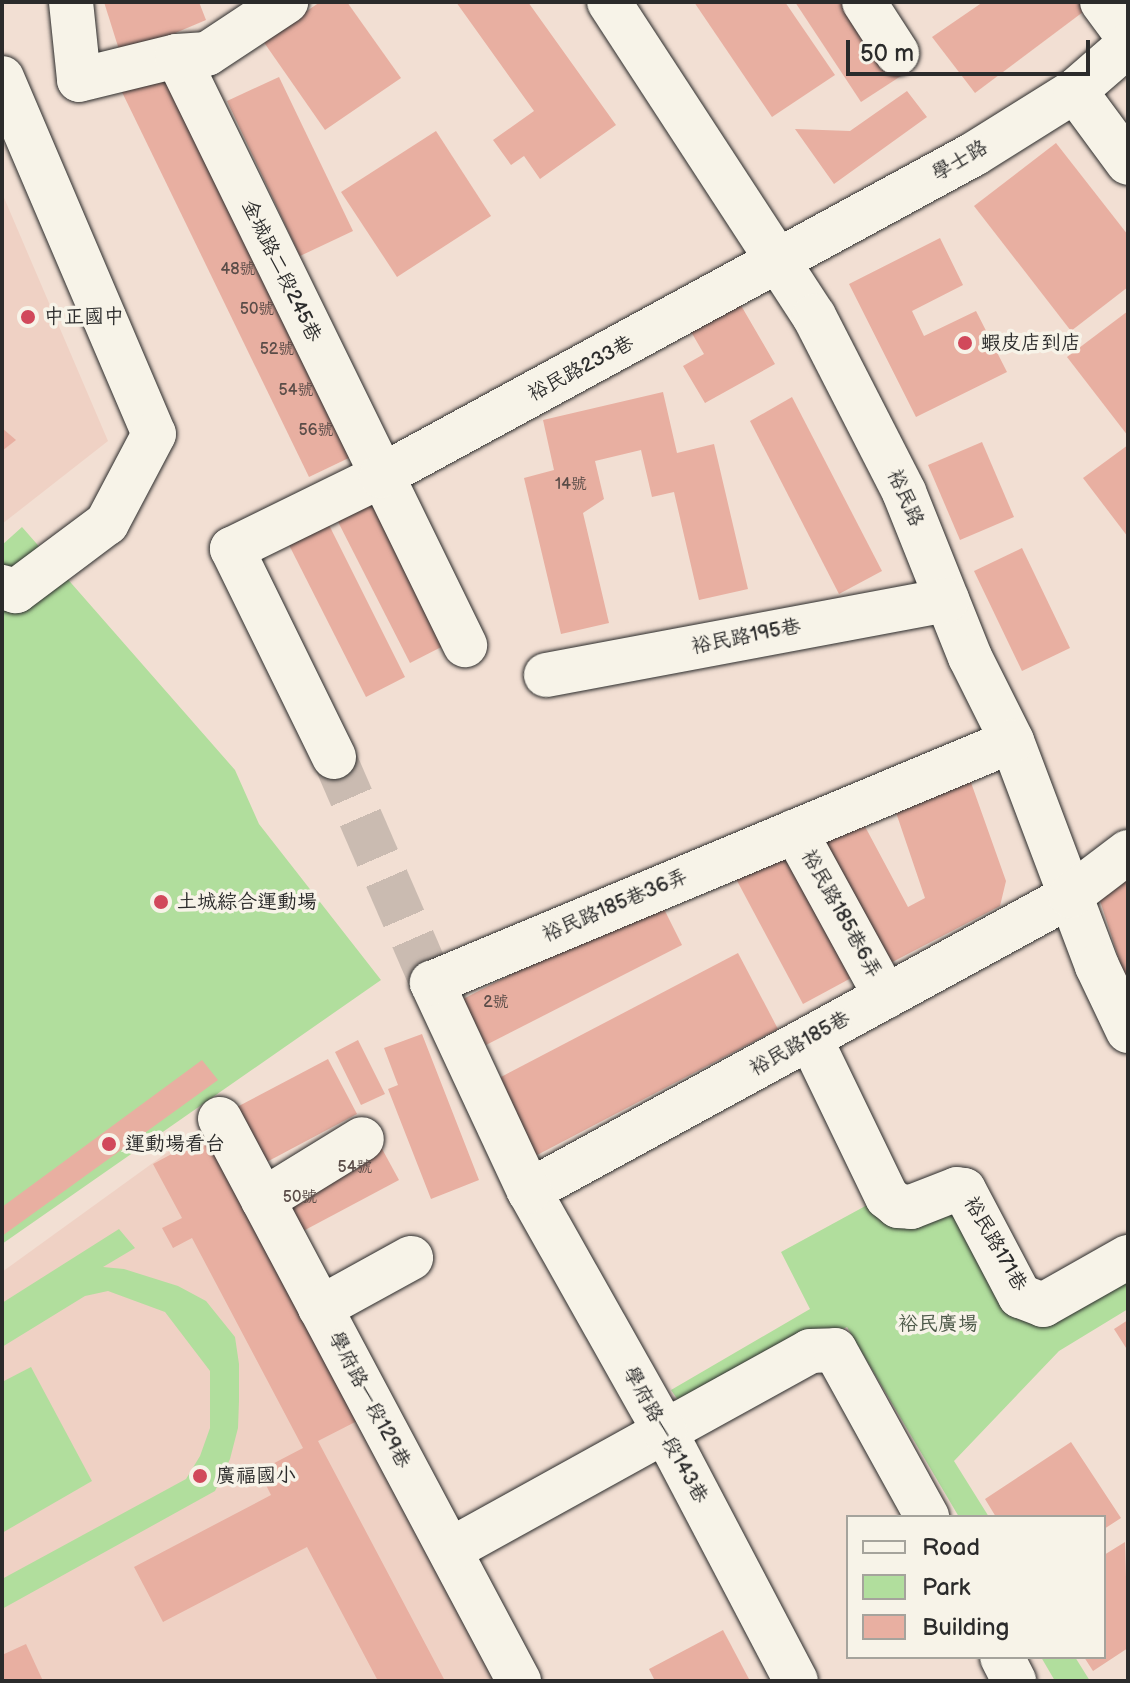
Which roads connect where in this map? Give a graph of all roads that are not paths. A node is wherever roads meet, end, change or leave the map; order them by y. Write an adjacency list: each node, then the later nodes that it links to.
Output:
1 (71, 2): 9 (street)
2 (286, 2): 9 (street)
3 (611, 2): 13 (street, 裕民路)
4 (864, 2): 8 (street)
5 (1102, 2): 6 (street)
6 (1128, 37)
7 (1128, 45): 11 (street, 學士路)
8 (897, 53)
9 (177, 56): 14 (street, 金城路二段245巷)
10 (2, 78): 15 (street)
11 (1075, 91): 12 (street); 13 (street, 學士路)
12 (1128, 163)
13 (782, 262): 14 (street, 裕民路233巷); 16 (street, 裕民路)
14 (381, 476): 17 (street, 金城路二段245巷); 20 (street, 裕民路233巷)
15 (2, 587)
16 (947, 600): 18 (street, 裕民路195巷); 19 (street, 裕民路)
17 (465, 645)
18 (546, 675)
19 (1012, 741): 21 (street, 裕民路185巷36弄); 23 (street, 裕民路)
20 (334, 757)
21 (795, 831): 24 (street, 裕民路185巷6弄); 29 (street, 裕民路185巷36弄)
22 (1128, 852): 23 (street, 裕民路185巷)
23 (1070, 896): 24 (street, 裕民路185巷); 25 (street, 裕民路)
24 (886, 997): 26 (street, 裕民路185巷)
25 (1128, 1031)
26 (810, 1038): 29 (street, 裕民路185巷); 31 (street, 裕民路171巷)
27 (220, 1119): 30 (street, 學府路一段129巷)
28 (362, 1139): 30 (street)
29 (529, 1191): 34 (street, 學府路一段143巷)
30 (263, 1200): 33 (street, 學府路一段129巷)
31 (1128, 1257)
32 (411, 1258): 33 (street)
33 (320, 1308): 36 (street, 學府路一段129巷)
34 (665, 1432): 35 (street); 36 (street); 39 (street, 學府路一段143巷)
35 (926, 1515)
36 (450, 1550): 38 (street, 學府路一段129巷)
37 (1003, 1659): 40 (street)
38 (519, 1681)
39 (796, 1681)
40 (1014, 1681)

